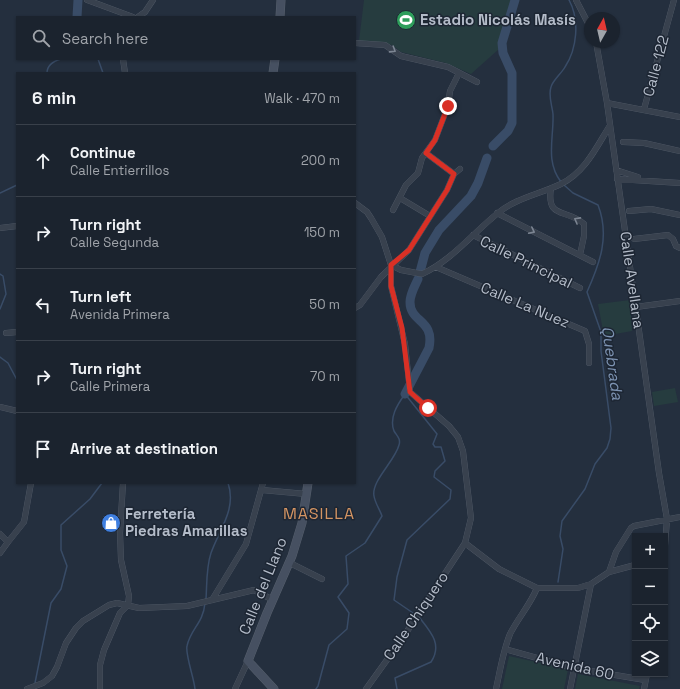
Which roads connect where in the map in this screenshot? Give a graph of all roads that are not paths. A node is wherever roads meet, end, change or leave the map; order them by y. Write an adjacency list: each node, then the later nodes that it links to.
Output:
1 (87, 0): 7 (street)
2 (153, 0): 8 (street)
3 (281, 0): 9 (main road)
4 (576, 0): 6 (street)
5 (674, 0): 19 (street, Calle 122)
6 (584, 15)
7 (131, 16)
8 (139, 16)
9 (280, 16)
10 (356, 43): 16 (street, one-way to 16)
11 (597, 48): 18 (street, Calle Avellana)
12 (123, 60): 14 (street)
13 (275, 60): 15 (main road)
14 (125, 72)
15 (273, 72)
16 (459, 72): 17 (street); 24 (street)
17 (477, 82)
18 (606, 103): 19 (street); 21 (street, Calle Avellana)
19 (644, 109): 20 (street)
20 (680, 117)
21 (609, 126): 26 (street, Calle Avellana); 31 (street)
22 (623, 142): 23 (street)
23 (680, 151)
24 (426, 153): 27 (street); 32 (street)
25 (460, 169): 27 (street)
26 (616, 170): 28 (street, Calle Avellana); 29 (street)
27 (454, 174): 38 (street)
28 (617, 179): 29 (street); 51 (street, Calle Avellana)
29 (648, 180): 30 (street)
30 (680, 183)
31 (551, 188): 36 (street); 44 (street, one-way to 31)
32 (400, 198): 34 (street); 38 (street)
33 (356, 204): 46 (street)
34 (393, 210)
35 (629, 211): 37 (street)
36 (497, 213): 41 (street); 44 (street, one-way to 44)
37 (680, 215)
38 (430, 216): 46 (street)
39 (16, 226): 40 (street)
40 (0, 228)
41 (473, 235): 47 (street); 48 (street, Calle Principal)
42 (634, 239): 43 (street)
43 (680, 248)
44 (580, 255): 45 (street)
45 (593, 262)
46 (391, 265): 47 (street); 50 (street); 68 (street, Calle Chiquero)
47 (436, 267): 54 (street, Calle La Nuez)
48 (580, 288)
49 (680, 301): 51 (street)
50 (356, 307)
51 (636, 307): 64 (street, Calle Avellana)
52 (16, 332): 53 (street)
53 (6, 333)
54 (589, 363)
55 (0, 407): 56 (street)
56 (16, 411)
57 (31, 484): 67 (street)
58 (123, 484): 78 (street)
59 (263, 484): 61 (street)
60 (308, 484): 62 (main road, Calle del Llano)
61 (262, 490): 62 (street); 76 (street)
62 (306, 494): 70 (main road, Calle del Llano)
63 (680, 517): 64 (street)
64 (667, 519): 65 (street, Calle Avellana); 72 (street)
65 (666, 533)
66 (0, 534): 67 (street)
67 (8, 542): 69 (street)
68 (465, 543): 75 (street); 88 (street, Calle Chiquero)
69 (0, 553)
70 (290, 563): 73 (street); 77 (main road, Calle del Llano)
71 (632, 566): 72 (street)
72 (609, 572): 74 (street)
73 (322, 579)
74 (591, 584): 75 (street); 81 (street)
75 (537, 588): 79 (street)
76 (212, 600): 77 (street); 78 (street)
77 (273, 600): 80 (main road, Calle del Llano)
78 (128, 605): 84 (street); 85 (street)
79 (505, 649): 81 (street, Avenida 60); 89 (street)
80 (248, 660): 86 (street); 87 (main road)
81 (573, 668): 83 (street, Avenida 60); 90 (street)
82 (646, 677): 83 (street)
83 (645, 680): 91 (street)
84 (27, 689)
85 (100, 689)
86 (234, 689)
87 (274, 689)
88 (366, 689)
89 (496, 689)
90 (570, 689)
91 (644, 689)

